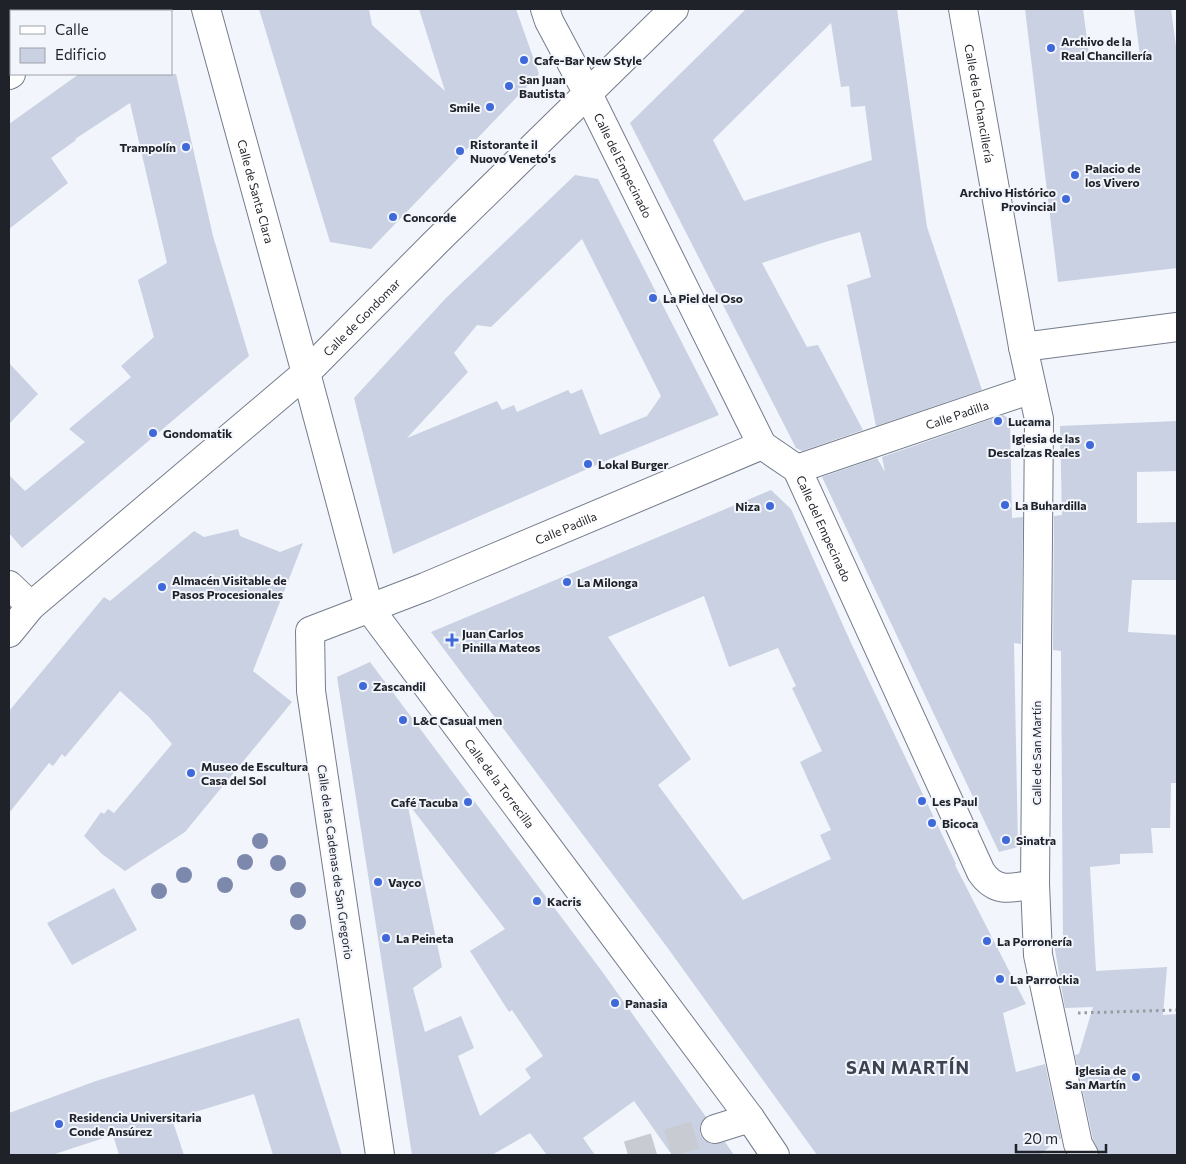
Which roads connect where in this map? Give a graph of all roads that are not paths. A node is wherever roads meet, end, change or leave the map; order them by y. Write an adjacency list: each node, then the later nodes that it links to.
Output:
1 (206, 9): 8 (street, Calle de Santa Clara)
2 (545, 9): 5 (street, Calle del Empecinado)
3 (674, 9): 5 (street, Calle de Gondomar)
4 (963, 9): 7 (street, Calle de la Chancillería)
5 (588, 94): 8 (street, Calle de Gondomar); 10 (street, Calle del Empecinado)
6 (1177, 327): 7 (street)
7 (1023, 347): 9 (street, Calle de San Martín)
8 (306, 373): 13 (street, Calle de Gondomar); 14 (street, Calle de la Torrecilla)
9 (1032, 389): 11 (street, Calle Padilla); 16 (street, Calle de San Martín)
10 (762, 445): 11 (street, Calle del Empecinado); 14 (street, Calle Padilla)
11 (797, 469): 16 (street, Calle del Empecinado)
12 (9, 585): 13 (street)
13 (31, 606): 15 (street, Calle de Gondomar)
14 (369, 608): 17 (street, Calle de la Torrecilla); 20 (street, Calle de las Cadenas de San Gregorio)
15 (9, 633)
16 (1035, 884): 19 (street, Calle de San Martín)
17 (750, 1118): 18 (street); 21 (street, Calle de la Torrecilla)
18 (715, 1129)
19 (1075, 1152)
20 (380, 1155)
21 (775, 1155)

